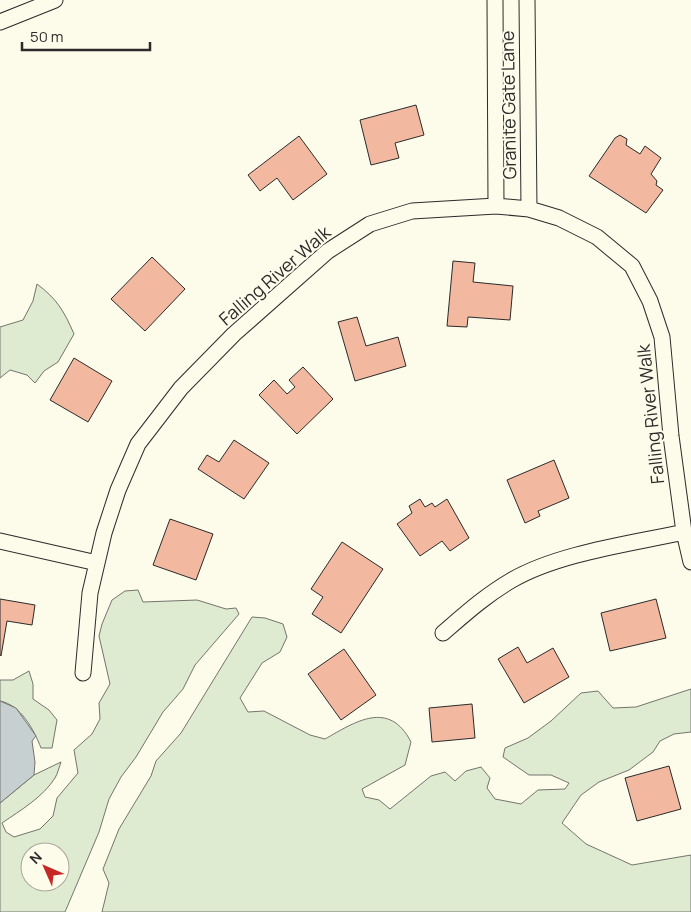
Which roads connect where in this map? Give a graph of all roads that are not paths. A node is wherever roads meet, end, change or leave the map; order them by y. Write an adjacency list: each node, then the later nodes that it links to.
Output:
1 (54, 0): 4 (street)
2 (496, 0): 5 (street, Granite Gate Lane)
3 (527, 0): 6 (street, Granite Gate Lane)
4 (0, 22)
5 (496, 206): 6 (street, Falling River Walk); 10 (street, Falling River Walk)
6 (529, 209): 7 (street, Falling River Walk)
7 (684, 532): 9 (street, Falling River Walk); 11 (street)
8 (0, 541): 10 (street)
9 (691, 562)
10 (97, 563): 12 (street, Falling River Walk)
11 (443, 633)
12 (83, 673)

